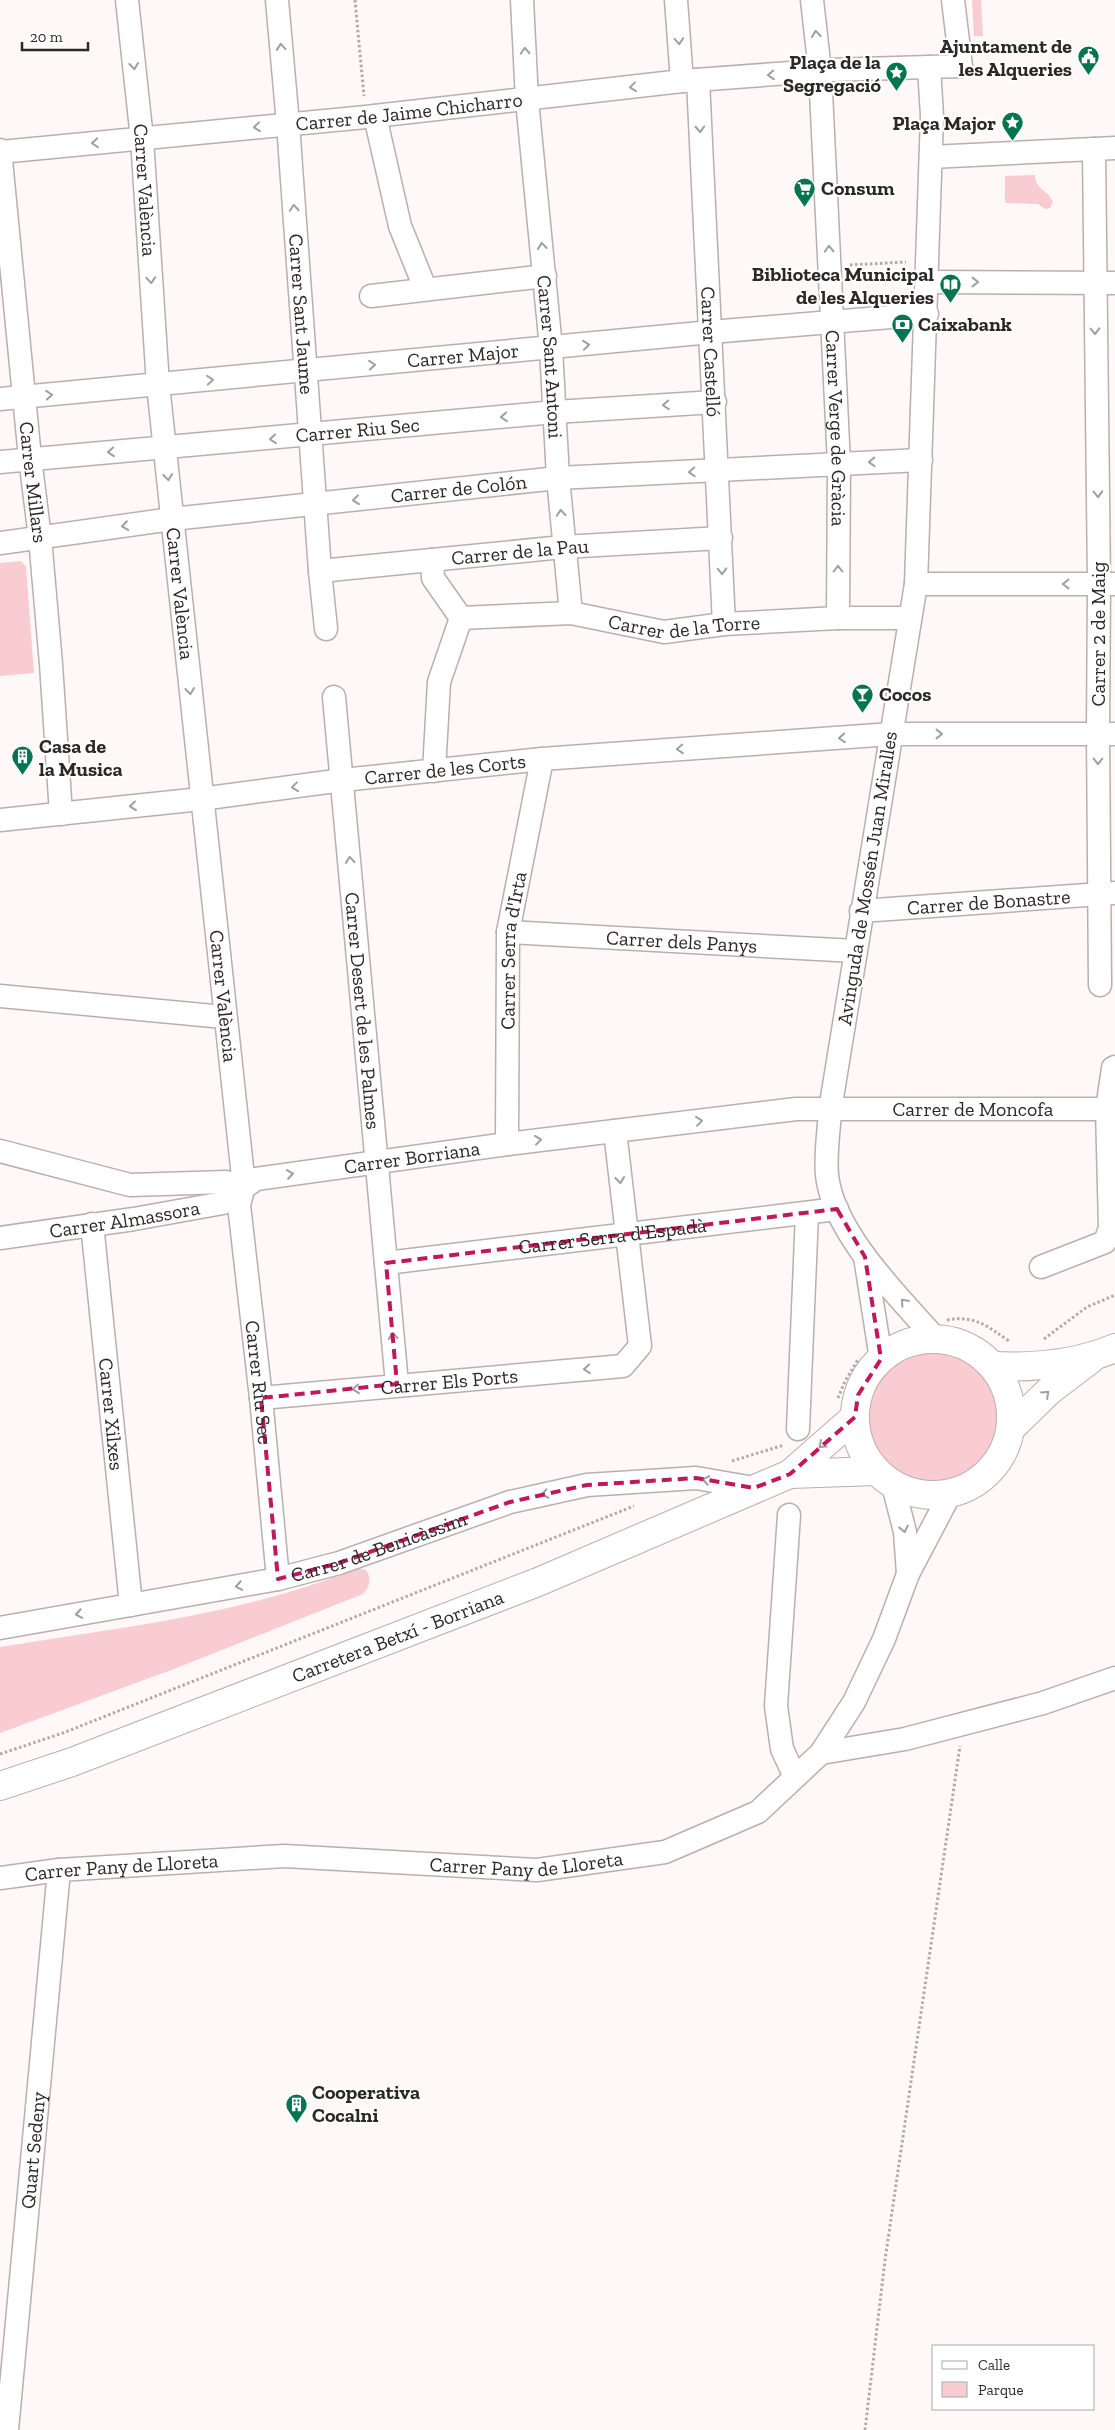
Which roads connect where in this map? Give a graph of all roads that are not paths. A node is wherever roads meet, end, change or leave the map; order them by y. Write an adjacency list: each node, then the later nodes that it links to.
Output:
1 (128, 0): 13 (street, Carrer València, one-way to 13)
2 (276, 0): 12 (street, Carrer Sant Jaume, one-way to 2)
3 (522, 0): 10 (street, Carrer Sant Antoni, one-way to 3)
4 (676, 0): 9 (street, Carrer Castelló, one-way to 9)
5 (812, 0): 8 (street, Carrer Verge de Gràcia, one-way to 5)
6 (953, 0): 7 (street)
7 (929, 67): 8 (street); 16 (street)
8 (820, 71): 9 (street, Carrer de Jaime Chicharro, one-way to 9); 23 (street, Carrer Verge de Gràcia, one-way to 8)
9 (690, 81): 10 (street, Carrer de Jaime Chicharro, one-way to 10); 24 (street, Carrer Castelló, one-way to 24)
10 (527, 100): 11 (street, Carrer de Jaime Chicharro); 17 (street, Carrer Sant Antoni, one-way to 10)
11 (371, 116): 12 (street, Carrer de Jaime Chicharro); 20 (street)
12 (288, 124): 13 (street, Carrer de Jaime Chicharro, one-way to 13); 26 (street, Carrer Sant Jaume, one-way to 12)
13 (142, 139): 15 (street, Carrer de Jaime Chicharro, one-way to 15); 27 (street, Carrer València, one-way to 27)
14 (1106, 149): 16 (street); 19 (street)
15 (0, 151): 28 (street, Carrer Millars)
16 (931, 157): 18 (street)
17 (545, 276): 20 (street); 25 (street, Carrer Sant Antoni)
18 (927, 282): 19 (street, one-way to 19); 22 (street, Avinguda de Mossén Juan Miralles)
19 (1105, 283): 49 (street, Carrer 2 de Maig, one-way to 49)
20 (424, 288): 21 (street)
21 (372, 296)
22 (927, 314): 23 (street, Carrer Major); 35 (street, Avinguda de Mossén Juan Miralles)
23 (832, 322): 24 (street, Carrer Major); 37 (street, Carrer Verge de Gràcia)
24 (711, 332): 25 (street, Carrer Major, one-way to 24); 30 (street, Carrer Castelló)
25 (551, 348): 26 (street, Carrer Major, one-way to 25); 31 (street, Carrer Sant Antoni)
26 (305, 371): 27 (street, Carrer Major, one-way to 26); 32 (street, Carrer Sant Jaume)
27 (158, 385): 28 (street, Carrer Major, one-way to 27); 33 (street, Carrer València)
28 (24, 398): 29 (street, Carrer Major); 34 (street, Carrer Millars)
29 (0, 400)
30 (715, 402): 31 (street, Carrer Riu Sec, one-way to 31); 38 (street, Carrer Castelló)
31 (555, 412): 32 (street, Carrer Riu Sec, one-way to 32); 39 (street, Carrer Sant Antoni)
32 (310, 436): 33 (street, Carrer Riu Sec, one-way to 33); 40 (street, Carrer Sant Jaume)
33 (165, 447): 34 (street, Carrer Riu Sec, one-way to 34); 41 (street, Carrer València, one-way to 41)
34 (30, 458): 36 (street, Carrer Riu Sec); 42 (street, Carrer Millars)
35 (921, 460): 37 (street, Carrer de Colón, one-way to 37); 48 (street, Avinguda de Mossén Juan Miralles)
36 (0, 462)
37 (839, 464): 38 (street, Carrer de Colón); 52 (street, Carrer Verge de Gràcia, one-way to 37)
38 (716, 471): 39 (street, Carrer de Colón, one-way to 39); 43 (street, Carrer Castelló)
39 (558, 478): 40 (street, Carrer de Colón, one-way to 40); 45 (street, Carrer Sant Antoni, one-way to 39)
40 (315, 505): 41 (street, Carrer de Colón); 47 (street, Carrer Sant Jaume)
41 (172, 519): 42 (street, Carrer de Colón, one-way to 42); 62 (street, Carrer València, one-way to 62)
42 (40, 538): 44 (street, Carrer de Colón); 63 (street, Carrer Millars)
43 (721, 538): 45 (street, Carrer de la Pau); 54 (street, Carrer Castelló, one-way to 54)
44 (0, 543)
45 (563, 547): 46 (street, Carrer de la Pau); 50 (street, Carrer Sant Antoni)
46 (432, 560): 47 (street, Carrer de la Pau); 51 (street)
47 (320, 571): 55 (street, Carrer Sant Jaume)
48 (916, 584): 49 (street, one-way to 48); 53 (street, Avinguda de Mossén Juan Miralles)
49 (1107, 584): 58 (street, Carrer 2 de Maig)
50 (571, 614): 51 (street, Carrer de la Torre); 54 (street, Carrer de la Torre)
51 (460, 618): 60 (street)
52 (838, 618): 53 (street, Carrer de la Torre); 54 (street, Carrer de la Torre)
53 (910, 618): 57 (street, Avinguda de Mossén Juan Miralles)
54 (724, 624)
55 (326, 629)
56 (334, 697): 61 (street, Carrer Desert de les Palmes)
57 (891, 734): 58 (street, Carrer de les Corts, one-way to 58); 59 (street, Carrer de les Corts, one-way to 59); 66 (street, Avinguda de Mossén Juan Miralles)
58 (1106, 734): 65 (street, Carrer 2 de Maig, one-way to 65)
59 (542, 759): 60 (street, Carrer de les Corts); 67 (street, Carrer Serra d'Irta)
60 (434, 771): 61 (street, Carrer de les Corts)
61 (343, 780): 62 (street, Carrer de les Corts, one-way to 62); 78 (street, Carrer Desert de les Palmes, one-way to 61)
62 (201, 799): 63 (street, Carrer de les Corts, one-way to 63); 71 (street, Carrer València)
63 (61, 814): 64 (street, Carrer de les Corts)
64 (0, 820)
65 (1107, 894): 66 (street, Carrer de Bonastre); 69 (street, Carrer 2 de Maig)
66 (861, 911): 68 (street, Avinguda de Mossén Juan Miralles)
67 (508, 932): 68 (street, Carrer dels Panys); 76 (street, Carrer Serra d'Irta)
68 (855, 951): 74 (street, Avinguda de Mossén Juan Miralles)
69 (1100, 985)
70 (0, 996): 71 (street)
71 (224, 1016): 80 (street, Carrer València)
72 (1115, 1068): 73 (street)
73 (1111, 1109): 74 (street, Carrer de Moncofa); 89 (street)
74 (830, 1110): 75 (street, Carrer Borriana, one-way to 74); 81 (street, Avinguda de Mossén Juan Miralles)
75 (614, 1131): 76 (street, Carrer Borriana, one-way to 75); 85 (street, one-way to 85)
76 (507, 1144): 78 (street, Carrer Borriana)
77 (0, 1151): 79 (street, Carrer Borriana)
78 (376, 1162): 80 (street, Carrer Borriana, one-way to 78); 88 (street, Carrer Desert de les Palmes)
79 (130, 1185): 80 (street, Carrer Borriana); 83 (street)
80 (244, 1186): 83 (street, Carrer Almassora); 95 (street, Carrer Riu Sec)
81 (837, 1209): 82 (street, Carrer Serra d'Espadà); 87 (street, Avinguda de Mossén Juan Miralles)
82 (808, 1213): 85 (street, Carrer Serra d'Espadà); 97 (street)
83 (134, 1219): 84 (street, Carrer Almassora)
84 (92, 1224): 86 (street, Carrer Almassora); 106 (street, Carrer Xilxes)
85 (625, 1236): 88 (street, Carrer Serra d'Espadà); 94 (street, Carrer Els Ports, one-way to 94)
86 (0, 1238)
87 (865, 1258): 90 (street, Avinguda de Mossén Juan Miralles, one-way to 87); 92 (street, Avinguda de Mossén Juan Miralles)
88 (386, 1263): 94 (street, Carrer Desert de les Palmes, one-way to 88)
89 (1041, 1267)
90 (936, 1338): 92 (main road); 93 (main road)
91 (1104, 1353): 93 (main road); 98 (main road, one-way to 91)
92 (881, 1359): 96 (main road)
93 (993, 1366): 98 (main road)
94 (397, 1384): 95 (street, Carrer Els Ports, one-way to 95)
95 (261, 1398): 105 (street, Carrer Riu Sec)
96 (854, 1416): 99 (main road, Carretera Betxí - Borriana, one-way to 99); 100 (main road)
97 (798, 1428)
98 (1011, 1428): 102 (main road)
99 (790, 1474): 100 (main road, Carretera Betxí - Borriana); 101 (main road, Carretera Betxí - Borriana)
100 (884, 1478): 102 (main road); 104 (street, Carrer Pany de Lloreta, one-way to 104)
101 (754, 1488): 105 (street, Carrer de Benicàssim, one-way to 105); 111 (main road, Carretera Betxí - Borriana)
102 (950, 1494): 104 (street, Carrer Pany de Lloreta)
103 (789, 1515): 110 (street)
104 (908, 1574): 109 (street, Carrer Pany de Lloreta)
105 (278, 1579): 106 (street, Carrer de Benicàssim, one-way to 106)
106 (131, 1605): 107 (street, Carrer de Benicàssim, one-way to 107)
107 (0, 1628)
108 (1115, 1678): 109 (street)
109 (821, 1753): 110 (street, Carrer Pany de Lloreta)
110 (795, 1777): 112 (street, Carrer Pany de Lloreta)
111 (0, 1786)
112 (59, 1870): 113 (street, Carrer Pany de Lloreta); 114 (street, Quart Sedeny)
113 (0, 1878)
114 (7, 2430)

